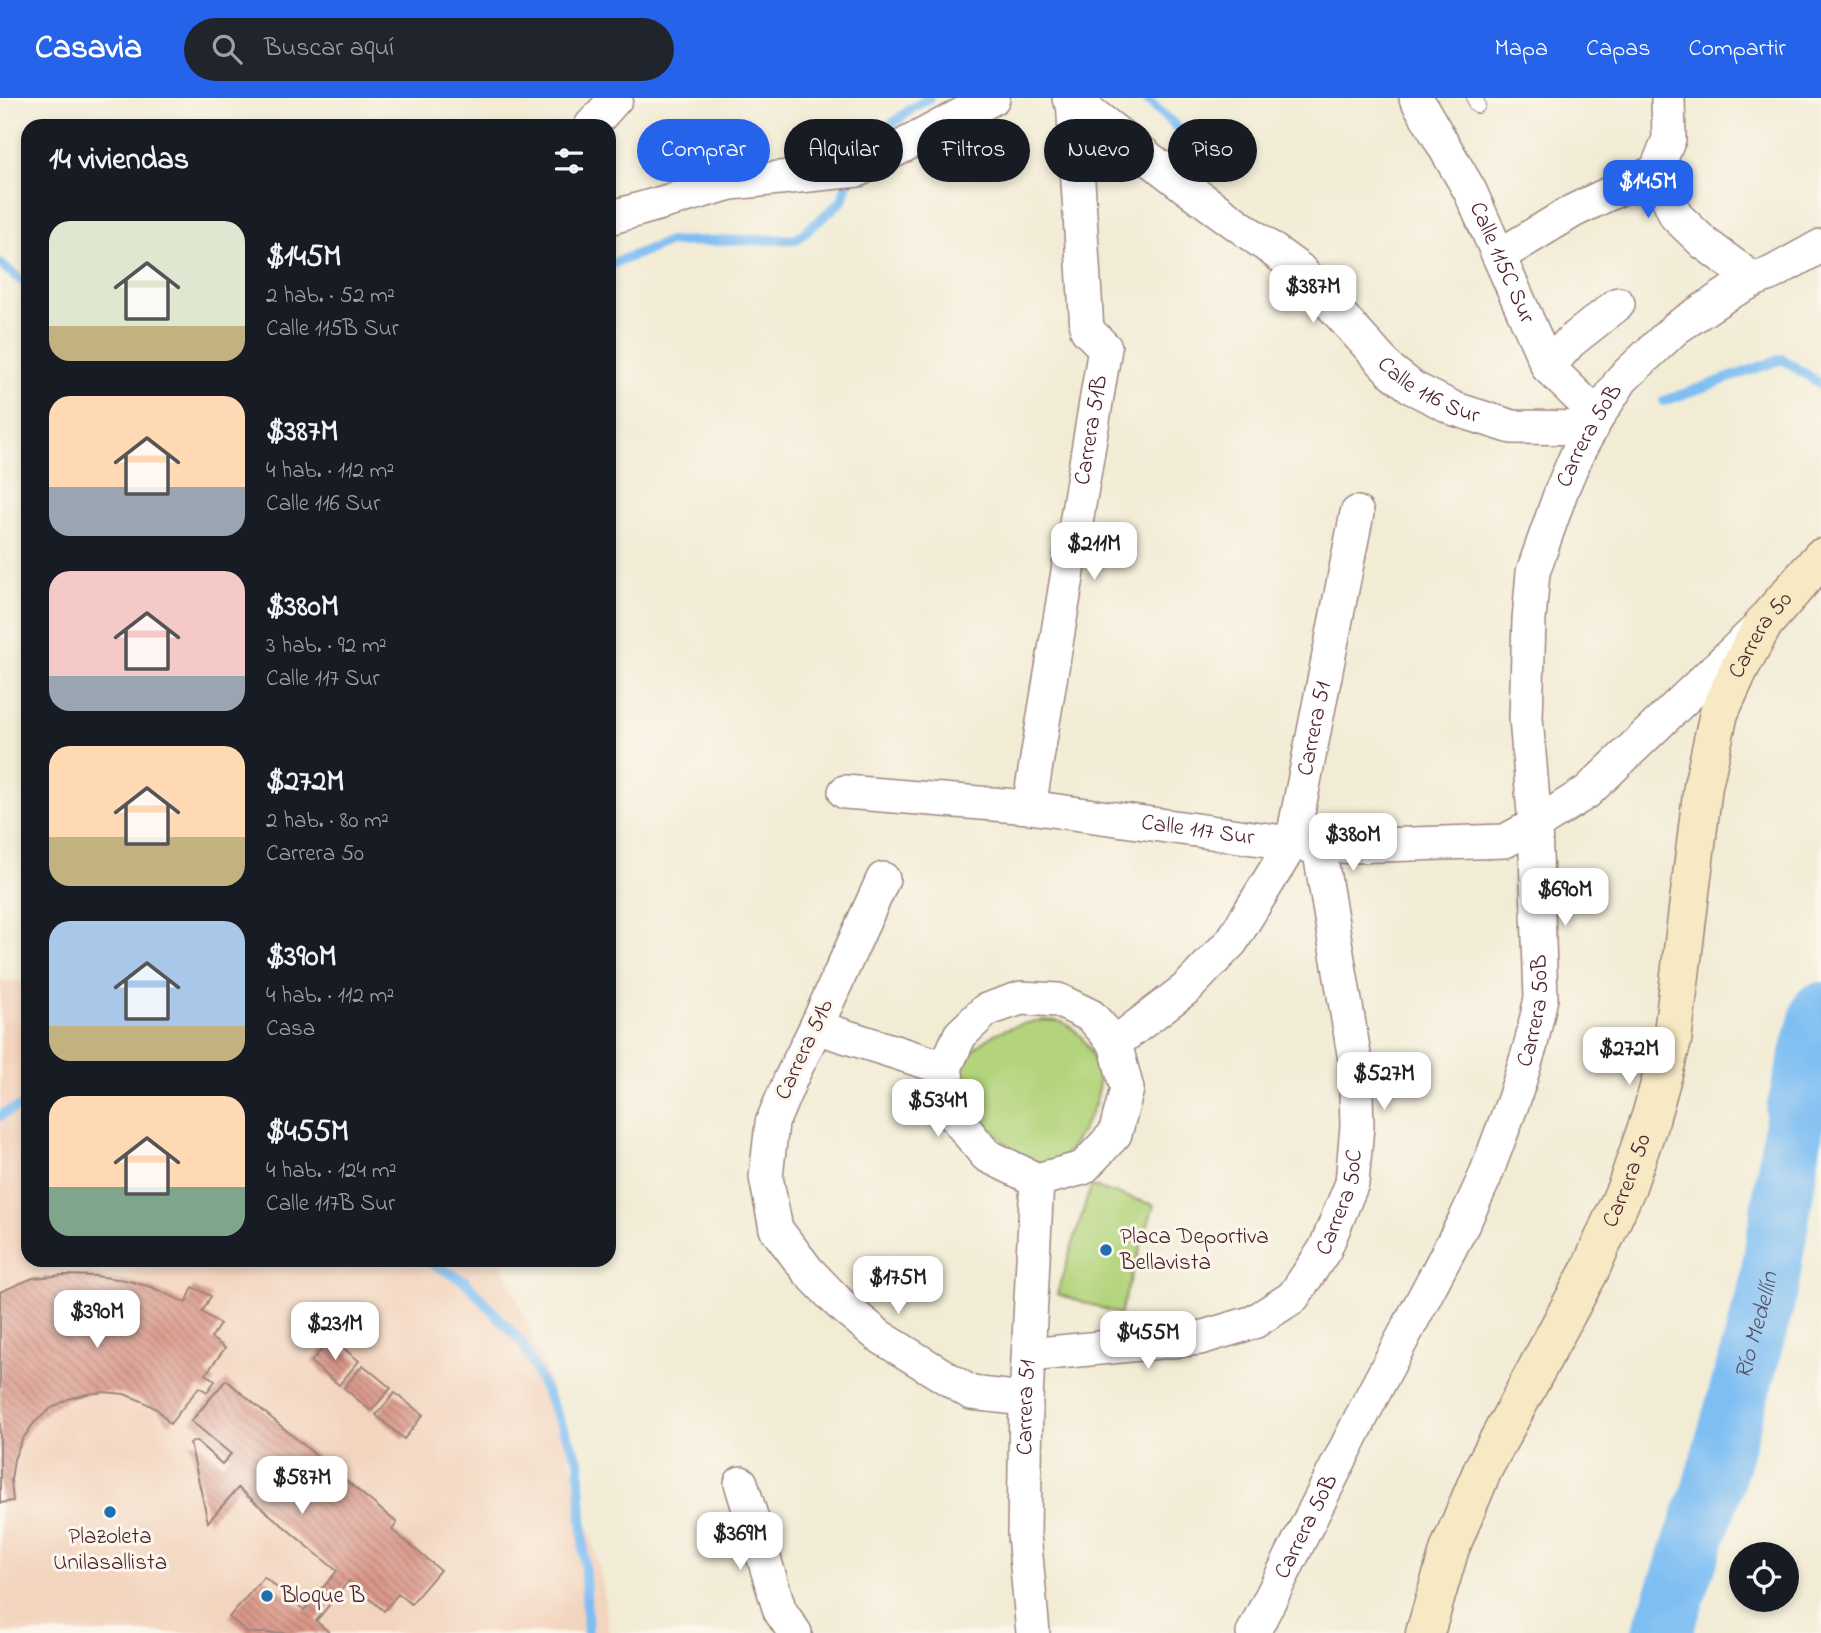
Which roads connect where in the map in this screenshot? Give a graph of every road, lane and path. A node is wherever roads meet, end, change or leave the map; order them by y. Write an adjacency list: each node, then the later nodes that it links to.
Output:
1 (616, 98): 6 (street)
2 (993, 98): 8 (street)
3 (1071, 98): 14 (street, Calle 116 Sur); 19 (street, Carrera 51B)
4 (1416, 98): 10 (street, Calle 115C Sur)
5 (1668, 98): 7 (street)
6 (598, 119)
7 (1656, 171): 10 (street); 11 (street)
8 (616, 216)
9 (1821, 246): 11 (street, Carrera 50B)
10 (1499, 256): 13 (street, Calle 115C Sur)
11 (1754, 280): 14 (street, Carrera 50B)
12 (1618, 304): 13 (street)
13 (1548, 367): 14 (street, Calle 115C Sur)
14 (1595, 422): 20 (street, Carrera 50B)
15 (1357, 513): 21 (street, Carrera 51)
16 (1821, 558): 17 (main road, Carrera 50)
17 (1764, 623): 20 (street, Calle 117 Sur); 33 (main road, Carrera 50)
18 (845, 793): 19 (street, Calle 117 Sur)
19 (1029, 807): 21 (street, Calle 117 Sur)
20 (1535, 825): 21 (street, Calle 117 Sur); 32 (street, Carrera 50B)
21 (1305, 845): 24 (street, Carrera 51); 27 (street, Carrera 50C)
22 (883, 880): 23 (street, Carrera 51b)
23 (816, 1027): 25 (street); 28 (street, Carrera 51b)
24 (1115, 1043): 25 (street); 26 (street)
25 (945, 1068): 26 (street)
26 (1037, 1181): 27 (street, Carrera 51)
27 (1029, 1356): 28 (street, Carrera 51)
28 (1026, 1399): 31 (street, Carrera 51)
29 (741, 1483): 30 (street)
30 (795, 1633)
31 (1033, 1633)
32 (1253, 1633)
33 (1425, 1633)

